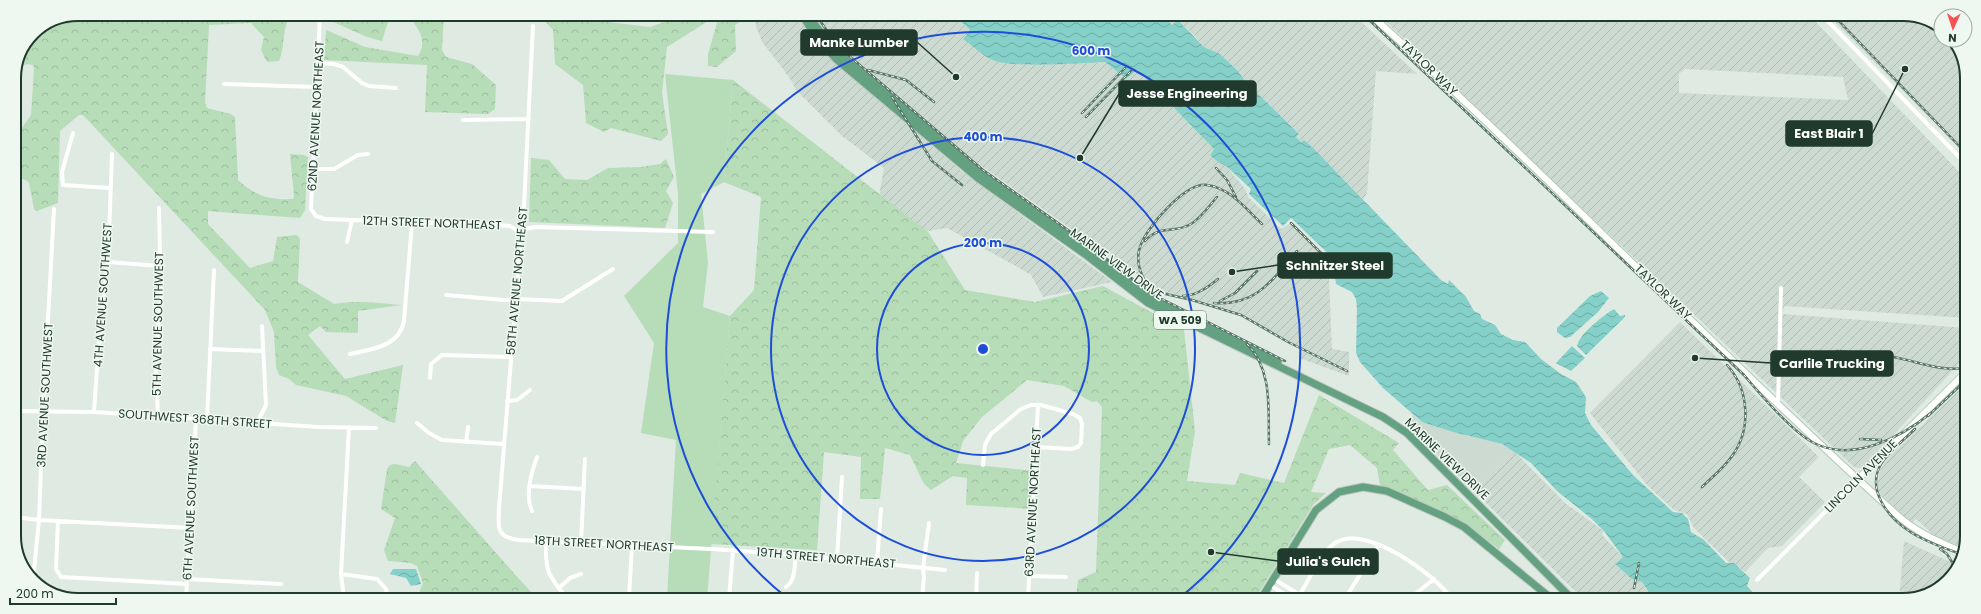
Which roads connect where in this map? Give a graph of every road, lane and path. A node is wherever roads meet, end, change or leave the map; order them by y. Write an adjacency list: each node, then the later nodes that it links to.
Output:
1 (320, 21): 7 (street, 62ND AVENUE NORTHEAST)
2 (806, 21): 116 (main road, MARINE VIEW DRIVE / WA 509)
3 (812, 21): 117 (main road, MARINE VIEW DRIVE / WA 509)
4 (1377, 21): 43 (street, TAYLOR WAY)
5 (1828, 21): 16 (street)
6 (534, 26): 11 (street, 58TH AVENUE NORTHEAST)
7 (318, 62): 9 (street, 62ND AVENUE NORTHEAST); 10 (street)
8 (224, 84): 9 (street)
9 (317, 87): 17 (street, 62ND AVENUE NORTHEAST)
10 (396, 88)
11 (529, 119): 12 (street); 24 (street, 58TH AVENUE NORTHEAST)
12 (463, 120)
13 (73, 133): 18 (street)
14 (112, 154): 18 (street, 4TH AVENUE SOUTHWEST)
15 (368, 154): 17 (street)
16 (1960, 158)
17 (314, 169): 21 (street, 62ND AVENUE NORTHEAST)
18 (110, 188): 27 (street, 4TH AVENUE SOUTHWEST)
19 (159, 208): 28 (street, 5TH AVENUE SOUTHWEST)
20 (54, 209): 46 (street, 3RD AVENUE SOUTHWEST)
21 (316, 216): 22 (street, 12TH STREET NORTHEAST)
22 (352, 220): 23 (street, 12TH STREET NORTHEAST); 26 (street)
23 (412, 223): 24 (street, 12TH STREET NORTHEAST); 37 (street)
24 (520, 232): 25 (street); 33 (street, 58TH AVENUE NORTHEAST)
25 (713, 232)
26 (347, 242)
27 (108, 262): 28 (street); 47 (street, 4TH AVENUE SOUTHWEST)
28 (160, 266): 48 (street, 5TH AVENUE SOUTHWEST)
29 (613, 269): 33 (street)
30 (214, 270): 35 (street, 6TH AVENUE SOUTHWEST)
31 (1781, 288): 43 (street)
32 (446, 295): 33 (street)
33 (515, 300): 38 (street, 58TH AVENUE NORTHEAST)
34 (262, 326): 36 (street)
35 (210, 349): 36 (street); 50 (street, 6TH AVENUE SOUTHWEST)
36 (263, 351): 51 (street)
37 (350, 354)
38 (511, 357): 39 (street); 42 (street, 58TH AVENUE NORTHEAST)
39 (430, 378)
40 (1960, 378): 63 (street, LINCOLN AVENUE)
41 (530, 390): 42 (street)
42 (507, 401): 57 (street, 58TH AVENUE NORTHEAST)
43 (1778, 404): 63 (street, TAYLOR WAY)
44 (1038, 405): 58 (street, 63RD AVENUE NORTHEAST); 58 (street); 61 (street)
45 (21, 411): 46 (street, SOUTHWEST 368TH STREET)
46 (43, 411): 47 (street, SOUTHWEST 368TH STREET); 69 (street, 3RD AVENUE SOUTHWEST)
47 (94, 412): 48 (street, SOUTHWEST 368TH STREET)
48 (158, 415): 49 (street, SOUTHWEST 368TH STREET)
49 (196, 419): 50 (street, SOUTHWEST 368TH STREET); 72 (street, 6TH AVENUE SOUTHWEST)
50 (207, 419): 51 (street, SOUTHWEST 368TH STREET)
51 (257, 423): 54 (street, SOUTHWEST 368TH STREET)
52 (417, 423): 56 (street)
53 (468, 427): 56 (street)
54 (349, 428): 55 (street, SOUTHWEST 368TH STREET); 88 (street)
55 (376, 428)
56 (466, 442): 57 (street)
57 (503, 444): 73 (street, 58TH AVENUE NORTHEAST)
58 (1036, 447): 90 (street, 63RD AVENUE NORTHEAST)
59 (537, 458): 64 (street)
60 (585, 459): 65 (street)
61 (983, 465)
62 (842, 477): 82 (street)
63 (1858, 480): 80 (street, TAYLOR WAY); 93 (street, LINCOLN AVENUE)
64 (530, 486): 65 (street); 67 (street)
65 (584, 489): 75 (street)
66 (881, 508): 83 (street)
67 (532, 511)
68 (21, 518): 69 (street)
69 (39, 520): 70 (street); 86 (street, 3RD AVENUE SOUTHWEST)
70 (58, 521): 72 (street); 94 (street)
71 (929, 522): 84 (street)
72 (190, 528): 94 (street, 6TH AVENUE SOUTHWEST)
73 (502, 535): 74 (street, 18TH STREET NORTHEAST)
74 (546, 541): 75 (street, 18TH STREET NORTHEAST); 98 (street)
75 (581, 542): 76 (street, 18TH STREET NORTHEAST)
76 (632, 545): 78 (street, 18TH STREET NORTHEAST); 103 (street)
77 (1378, 546): 92 (street); 111 (street); 112 (street)
78 (707, 549): 79 (street, 19TH STREET NORTHEAST)
79 (733, 550): 81 (street, 19TH STREET NORTHEAST); 104 (street)
80 (1958, 550)
81 (796, 555): 82 (street, 19TH STREET NORTHEAST); 97 (street)
82 (837, 559): 83 (street, 19TH STREET NORTHEAST)
83 (877, 562): 84 (street, 19TH STREET NORTHEAST)
84 (923, 568): 85 (street, 19TH STREET NORTHEAST); 105 (street)
85 (945, 570)
86 (34, 572)
87 (977, 573): 106 (street)
88 (341, 574): 100 (street); 101 (street)
89 (581, 574): 98 (street)
90 (1029, 576): 91 (street); 107 (street, 63RD AVENUE NORTHEAST)
91 (1066, 577)
92 (1434, 579): 113 (street); 114 (street)
93 (1757, 580)
94 (187, 581): 96 (street); 99 (street, 6TH AVENUE SOUTHWEST)
95 (1272, 582): 108 (main road); 109 (street); 110 (street); 115 (main road)
96 (281, 584)
97 (786, 587)
98 (558, 588): 102 (street)
99 (186, 593)
100 (343, 593)
101 (387, 593)
102 (562, 593)
103 (629, 593)
104 (729, 593)
105 (923, 593)
106 (976, 593)
107 (1028, 593)
108 (1265, 593)
109 (1285, 593)
110 (1291, 593)
111 (1300, 593)
112 (1349, 593)
113 (1416, 593)
114 (1447, 593)
115 (1544, 593)
116 (1566, 593)
117 (1572, 593)

